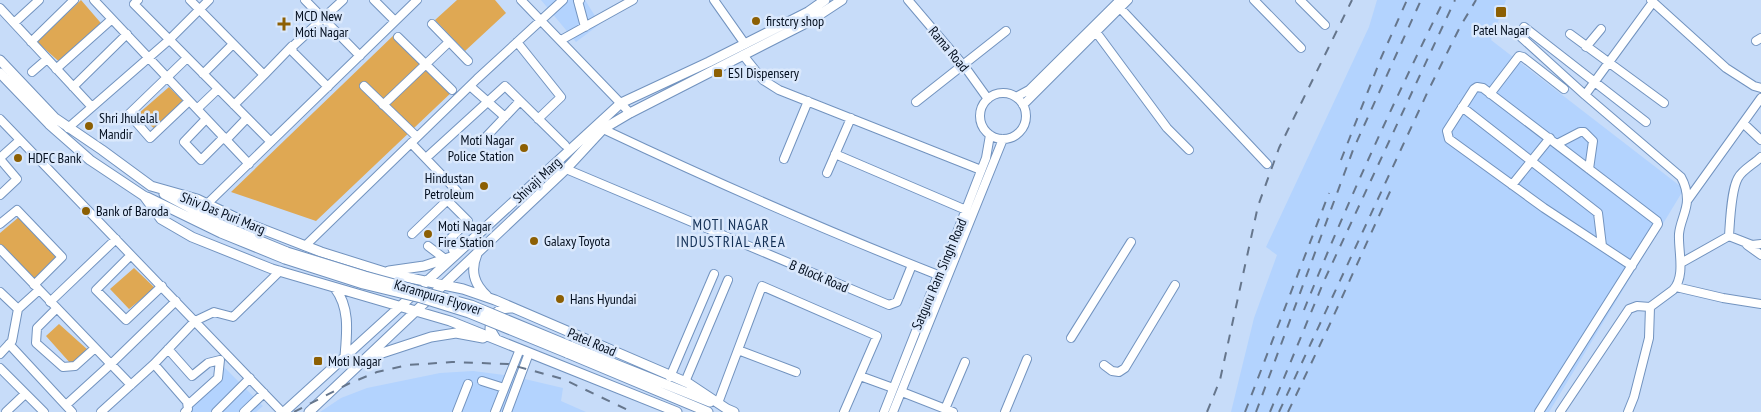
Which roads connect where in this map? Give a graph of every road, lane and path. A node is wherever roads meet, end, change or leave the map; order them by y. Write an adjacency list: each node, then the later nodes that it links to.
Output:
1 (39, 0): 30 (street)
2 (74, 0): 44 (street)
3 (94, 0): 27 (street)
4 (138, 0): 42 (street)
5 (190, 0): 25 (street)
6 (209, 0): 25 (street)
7 (343, 0): 26 (street)
8 (374, 0): 29 (street)
9 (417, 0): 29 (street)
10 (521, 0): 28 (street)
11 (563, 0): 28 (street)
12 (580, 0): 33 (street)
13 (633, 0): 33 (street)
14 (714, 0): 48 (street)
15 (825, 0): 48 (main road, Shivaji Marg)
16 (842, 0): 52 (main road, Shivaji Marg)
17 (908, 0): 61 (street, Rama Road)
18 (1128, 0): 23 (street)
19 (1254, 0): 51 (street)
20 (1300, 0): 32 (street)
21 (309, 1): 26 (street)
22 (1652, 1): 59 (street); 73 (street)
23 (1120, 4): 37 (street); 79 (street); 125 (street)
24 (0, 8): 30 (street)
25 (199, 9): 42 (street); 47 (street)
26 (323, 18): 49 (street); 53 (street)
27 (112, 19): 38 (street); 62 (street)
28 (541, 20): 43 (street); 46 (street)
29 (395, 21): 53 (street)
30 (14, 23): 44 (street)
31 (432, 24): 45 (street)
32 (1325, 25)
33 (585, 27): 43 (street)
34 (1524, 27): 68 (street)
35 (1601, 29): 50 (street)
36 (1006, 31): 61 (street)
37 (1096, 32): 91 (street); 117 (street)
38 (127, 34): 54 (street); 71 (street)
39 (1570, 34): 50 (street)
40 (398, 37): 60 (street)
41 (1521, 37): 78 (street)
42 (169, 40): 54 (street); 55 (street)
43 (560, 40): 87 (street)
44 (31, 42): 56 (street)
45 (450, 42): 58 (street); 60 (street)
46 (518, 42): 70 (street); 101 (street)
47 (234, 44): 65 (street); 66 (street)
48 (745, 44): 87 (main road, Shivaji Marg)
49 (292, 46): 66 (street); 72 (street)
50 (1586, 47): 59 (street)
51 (1300, 48)
52 (743, 55): 85 (street); 95 (main road, Shivaji Marg)
53 (360, 56): 72 (street)
54 (148, 58): 67 (street); 92 (street)
55 (187, 58): 65 (street); 67 (street)
56 (47, 59): 62 (street); 63 (street)
57 (0, 60): 104 (main road, Shiv Das Puri Marg)
58 (468, 61)
59 (1609, 62): 68 (street); 88 (street)
60 (426, 65): 75 (street); 90 (street)
61 (963, 65): 80 (street, Rama Road); 86 (street)
62 (56, 69): 71 (street)
63 (32, 72)
64 (0, 73): 133 (main road)
65 (203, 74): 74 (street)
66 (264, 75): 89 (street)
67 (166, 77): 82 (street); 82 (street)
68 (1594, 82): 78 (street); 102 (street)
69 (364, 86): 90 (street)
70 (470, 86): 83 (street); 112 (street)
71 (73, 87): 92 (street)
72 (328, 87): 114 (street)
73 (1761, 88)
74 (218, 89): 89 (street); 94 (street)
75 (452, 90)
76 (1564, 90): 77 (street)
77 (1490, 94): 93 (street); 107 (street)
78 (1585, 95): 135 (street)
79 (1016, 97): 80 (street); 91 (street)
80 (988, 98): 106 (street)
81 (1761, 98): 103 (street)
82 (189, 101): 94 (street)
83 (488, 101): 84 (street); 96 (street); 120 (street)
84 (520, 101): 96 (street); 101 (street)
85 (808, 101): 99 (street); 122 (street)
86 (916, 102)
87 (621, 103): 95 (street); 154 (main road, Shivaji Marg)
88 (1664, 103)
89 (234, 105): 98 (street)
90 (383, 105): 112 (street)
91 (1024, 105): 110 (street)
92 (92, 107): 104 (street)
93 (1462, 107): 123 (street); 130 (street)
94 (197, 109): 100 (street)
95 (630, 113): 105 (main road, Shivaji Marg)
96 (505, 117): 109 (street)
97 (0, 118): 111 (street)
98 (247, 118): 108 (street); 114 (street)
99 (851, 118): 118 (street); 128 (street)
100 (206, 119): 108 (street); 108 (street)
101 (538, 119): 116 (street)
102 (1646, 122)
103 (1743, 123): 113 (street); 135 (street)
104 (68, 128): 131 (main road, Shiv Das Puri Marg)
105 (603, 129): 126 (main road, Shivaji Marg); 157 (street)
106 (990, 135): 110 (street); 128 (street, Satguru Ram Singh Road)
107 (1550, 138): 115 (street); 123 (street)
108 (225, 139): 124 (street)
109 (484, 139)
110 (1003, 139): 211 (street, Satguru Ram Singh Road)
111 (20, 140): 121 (street); 141 (street)
112 (414, 140): 120 (street); 145 (street)
113 (1761, 140)
114 (271, 142): 124 (street)
115 (1557, 144): 127 (street); 127 (street)
116 (565, 145)
117 (1189, 150)
118 (835, 154): 129 (street); 137 (street)
119 (1761, 157): 140 (street)
120 (426, 158): 134 (street)
121 (0, 159): 132 (street)
122 (784, 159)
123 (1533, 161): 130 (street); 147 (street)
124 (248, 164): 136 (street)
125 (1267, 164)
126 (566, 169): 149 (main road, Shivaji Marg); 157 (street, B Block Road)
127 (1589, 169): 158 (street)
128 (981, 170): 137 (street, Satguru Ram Singh Road)
129 (827, 173)
130 (1512, 185): 147 (street)
131 (151, 186): 136 (main road, Shiv Das Puri Marg); 153 (main road, Karampura Flyover)
132 (0, 194)
133 (144, 196): 153 (main road, Karampura Flyover); 159 (main road)
134 (447, 200): 139 (street); 154 (street)
135 (1688, 201): 156 (street)
136 (207, 204): 145 (main road, Shiv Das Puri Marg)
137 (966, 210): 162 (street, Satguru Ram Singh Road)
138 (0, 224): 170 (street)
139 (412, 234)
140 (1729, 236): 143 (street); 156 (street)
141 (116, 239): 151 (street); 175 (street)
142 (1131, 242): 184 (street)
143 (1744, 242): 144 (street); 152 (street)
144 (1761, 244)
145 (304, 246): 148 (main road, Shiv Das Puri Marg)
146 (428, 246): 155 (street)
147 (1602, 246): 158 (street)
148 (321, 252): 160 (main road, Shiv Das Puri Marg); 163 (main road)
149 (478, 252): 166 (main road, Shivaji Marg); 173 (main road)
150 (2, 255): 170 (street)
151 (131, 255): 168 (street); 168 (street)
152 (1761, 255)
153 (286, 256): 189 (main road, Karampura Flyover, bridge)
154 (455, 256): 155 (main road); 165 (main road, Shivaji Marg)
155 (445, 259): 160 (main road)
156 (1681, 263): 169 (street)
157 (912, 265): 162 (street)
158 (1632, 266): 237 (street)
159 (280, 272): 163 (main road); 183 (street)
160 (383, 272): 165 (main road, Shiv Das Puri Marg)
161 (714, 274): 203 (street)
162 (938, 275): 210 (street, Satguru Ram Singh Road)
163 (309, 280): 171 (main road)
164 (728, 280): 206 (street)
165 (427, 282): 166 (main road, Shiv Das Puri Marg); 177 (main road, Shivaji Marg)
166 (443, 285): 173 (main road, Patel Road); 182 (main road, Shivaji Marg)
167 (1175, 285): 199 (street)
168 (162, 286): 174 (street)
169 (1676, 287): 176 (street); 178 (street)
170 (36, 288): 175 (street); 180 (street)
171 (335, 288): 177 (main road); 193 (main road)
172 (0, 292): 180 (street)
173 (494, 300): 181 (main road, Patel Road)
174 (176, 301): 183 (street); 197 (street)
175 (50, 302): 179 (street)
176 (1761, 304)
177 (400, 307): 182 (main road); 193 (main road, Shivaji Marg)
178 (1650, 307): 238 (street); 239 (street)
179 (57, 308): 187 (street); 187 (street)
180 (18, 309): 186 (street)
181 (513, 309): 185 (main road); 203 (main road, Patel Road)
182 (415, 311): 185 (main road); 194 (main road, Shivaji Marg)
183 (195, 321): 188 (street); 204 (street)
184 (1071, 338)
185 (501, 341): 191 (main road); 194 (main road)
186 (9, 344): 192 (street); 215 (street)
187 (95, 348): 197 (street)
188 (168, 349): 198 (street); 216 (street)
189 (569, 349): 218 (main road, Karampura Flyover); 231 (main road, Karampura Flyover)
190 (738, 350): 201 (street); 202 (street); 214 (street)
191 (524, 351): 209 (street); 229 (street); 230 (main road)
192 (0, 354)
193 (345, 356): 225 (main road, Shivaji Marg)
194 (365, 359): 226 (main road, Shivaji Marg)
195 (1027, 359): 236 (street)
196 (965, 362): 217 (street)
197 (111, 364): 208 (street); 215 (street)
198 (154, 364): 208 (street); 216 (street)
199 (1104, 365)
200 (1, 371): 213 (street)
201 (796, 372)
202 (860, 376): 210 (street); 232 (street)
203 (670, 377): 206 (main road, Patel Road)
204 (250, 378): 212 (street); 223 (street)
205 (482, 381): 209 (street)
206 (685, 382): 214 (main road, Patel Road)
207 (468, 384): 227 (street)
208 (131, 385): 222 (street)
209 (504, 388): 228 (street)
210 (894, 388): 233 (street, Satguru Ram Singh Road)
211 (902, 392): 217 (street); 234 (street, Satguru Ram Singh Road)
212 (264, 393): 224 (street); 225 (street)
213 (25, 394): 219 (street); 220 (street)
214 (718, 403): 218 (main road, Patel Road)
215 (66, 405): 221 (street)
216 (187, 408)
217 (945, 409): 235 (street)
218 (731, 410)
219 (6, 412)
220 (44, 412)
221 (72, 412)
222 (101, 412)
223 (216, 412)
224 (244, 412)
225 (283, 412)
226 (309, 412)
227 (457, 412)
228 (495, 412)
229 (507, 412)
230 (677, 412)
231 (708, 412)
232 (844, 412)
233 (884, 412)
234 (893, 412)
235 (953, 412)
236 (1005, 412)
237 (1539, 412)
238 (1560, 412)
239 (1628, 412)

